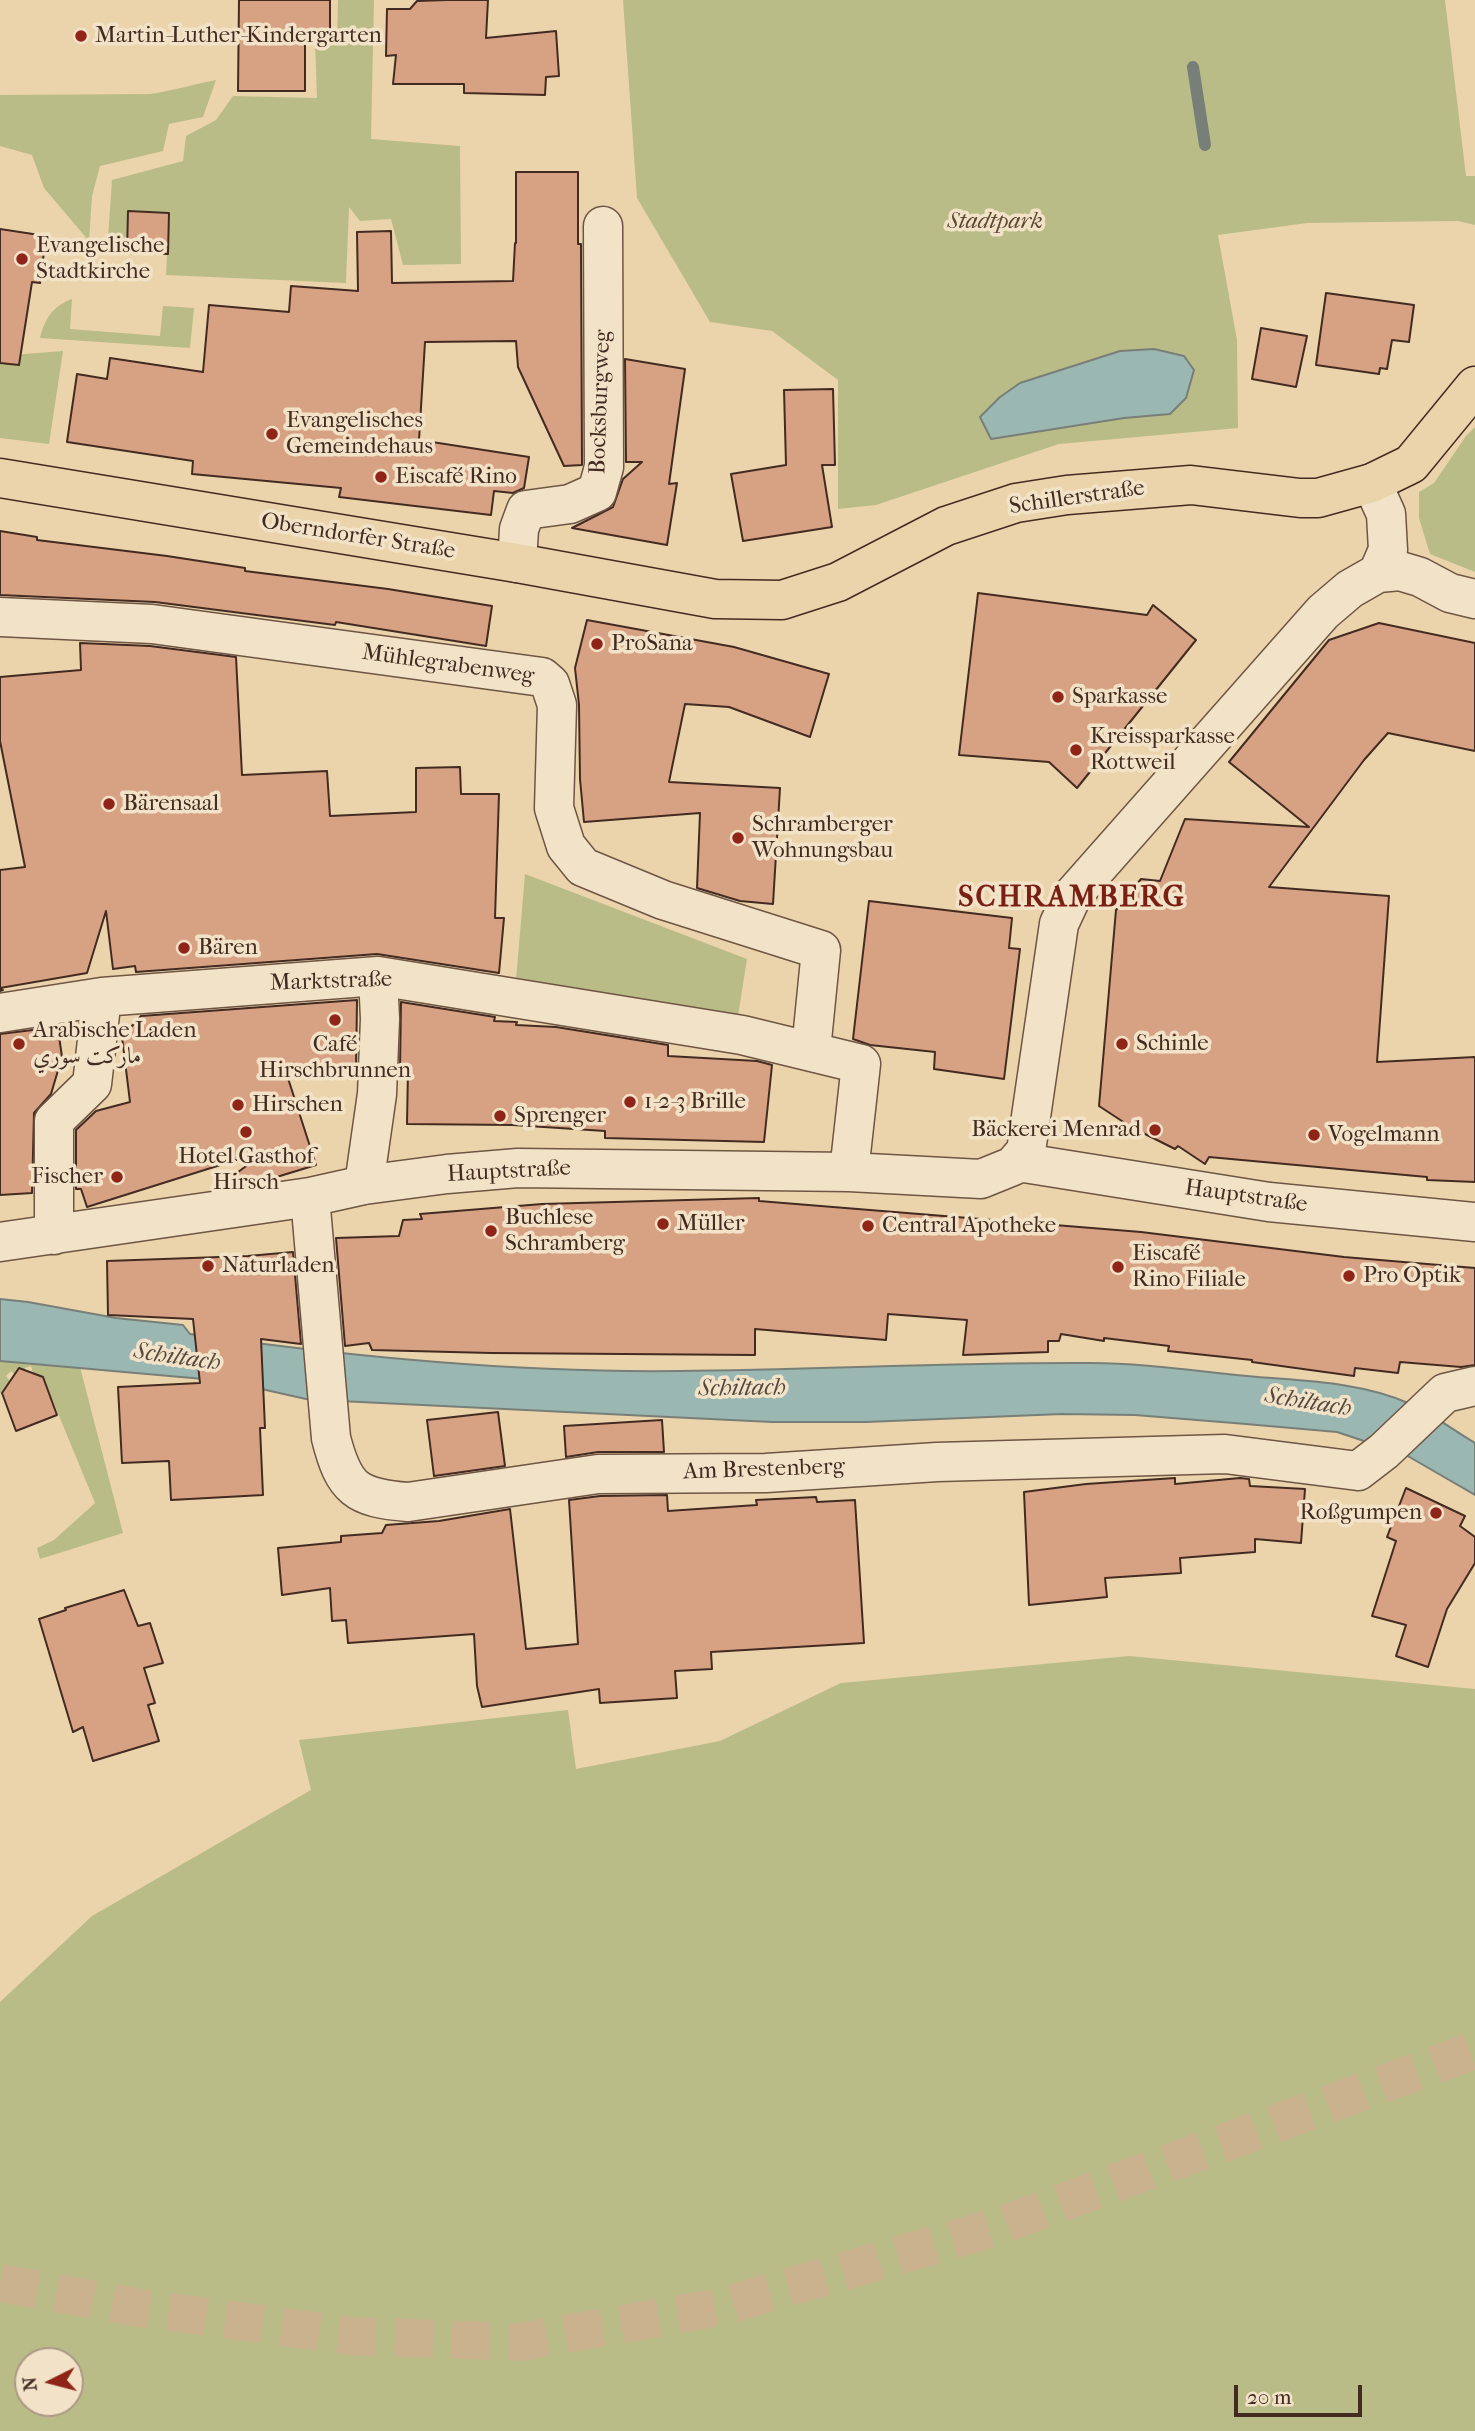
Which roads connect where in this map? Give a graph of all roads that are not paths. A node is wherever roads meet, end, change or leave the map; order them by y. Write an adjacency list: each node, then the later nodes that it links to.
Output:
1 (603, 226): 5 (street, Bocksburgweg)
2 (1475, 386): 4 (main road, Schillerstraße)
3 (0, 478): 5 (main road, Oberndorfer Straße)
4 (1372, 483): 6 (street); 7 (main road, Schillerstraße)
5 (517, 563): 7 (main road, Oberndorfer Straße)
6 (1378, 573): 8 (street); 14 (street)
7 (715, 599)
8 (1475, 599)
9 (0, 617): 13 (street, Mühlegrabenweg)
10 (378, 976): 11 (street, Marktstraße); 13 (street, Marktstraße); 16 (street)
11 (102, 997): 12 (street, Marktstraße); 19 (street)
12 (0, 1013)
13 (811, 1050): 15 (street, Marktstraße)
14 (1018, 1162): 15 (street, Hauptstraße); 18 (street, Hauptstraße)
15 (849, 1172): 16 (street, Hauptstraße)
16 (364, 1185): 17 (street, Hauptstraße)
17 (310, 1197): 19 (street, Hauptstraße); 21 (street, Am Brestenberg)
18 (1475, 1222)
19 (54, 1236): 20 (street, Hauptstraße)
20 (0, 1242)
21 (1460, 1390)

